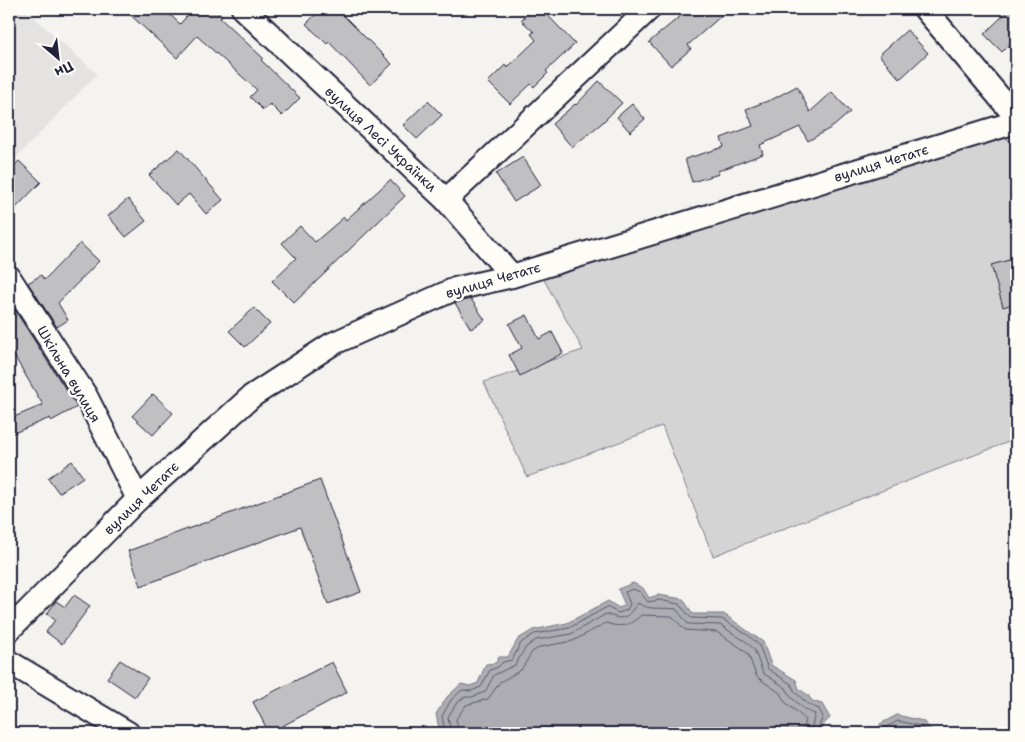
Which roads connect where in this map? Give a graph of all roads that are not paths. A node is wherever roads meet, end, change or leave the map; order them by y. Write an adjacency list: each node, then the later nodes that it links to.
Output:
1 (243, 9): 6 (street, вулиця Лесі Українки)
2 (649, 9): 6 (street)
3 (925, 9): 4 (street)
4 (1016, 117)
5 (1016, 122): 7 (street, вулиця Четатє)
6 (446, 200): 7 (street, вулиця Лесі Українки)
7 (512, 276): 9 (street, вулиця Четатє)
8 (9, 277): 9 (street, Шкільна вулиця)
9 (138, 499): 10 (street, вулиця Четатє)
10 (9, 630)
11 (9, 662): 12 (street)
12 (128, 733)

